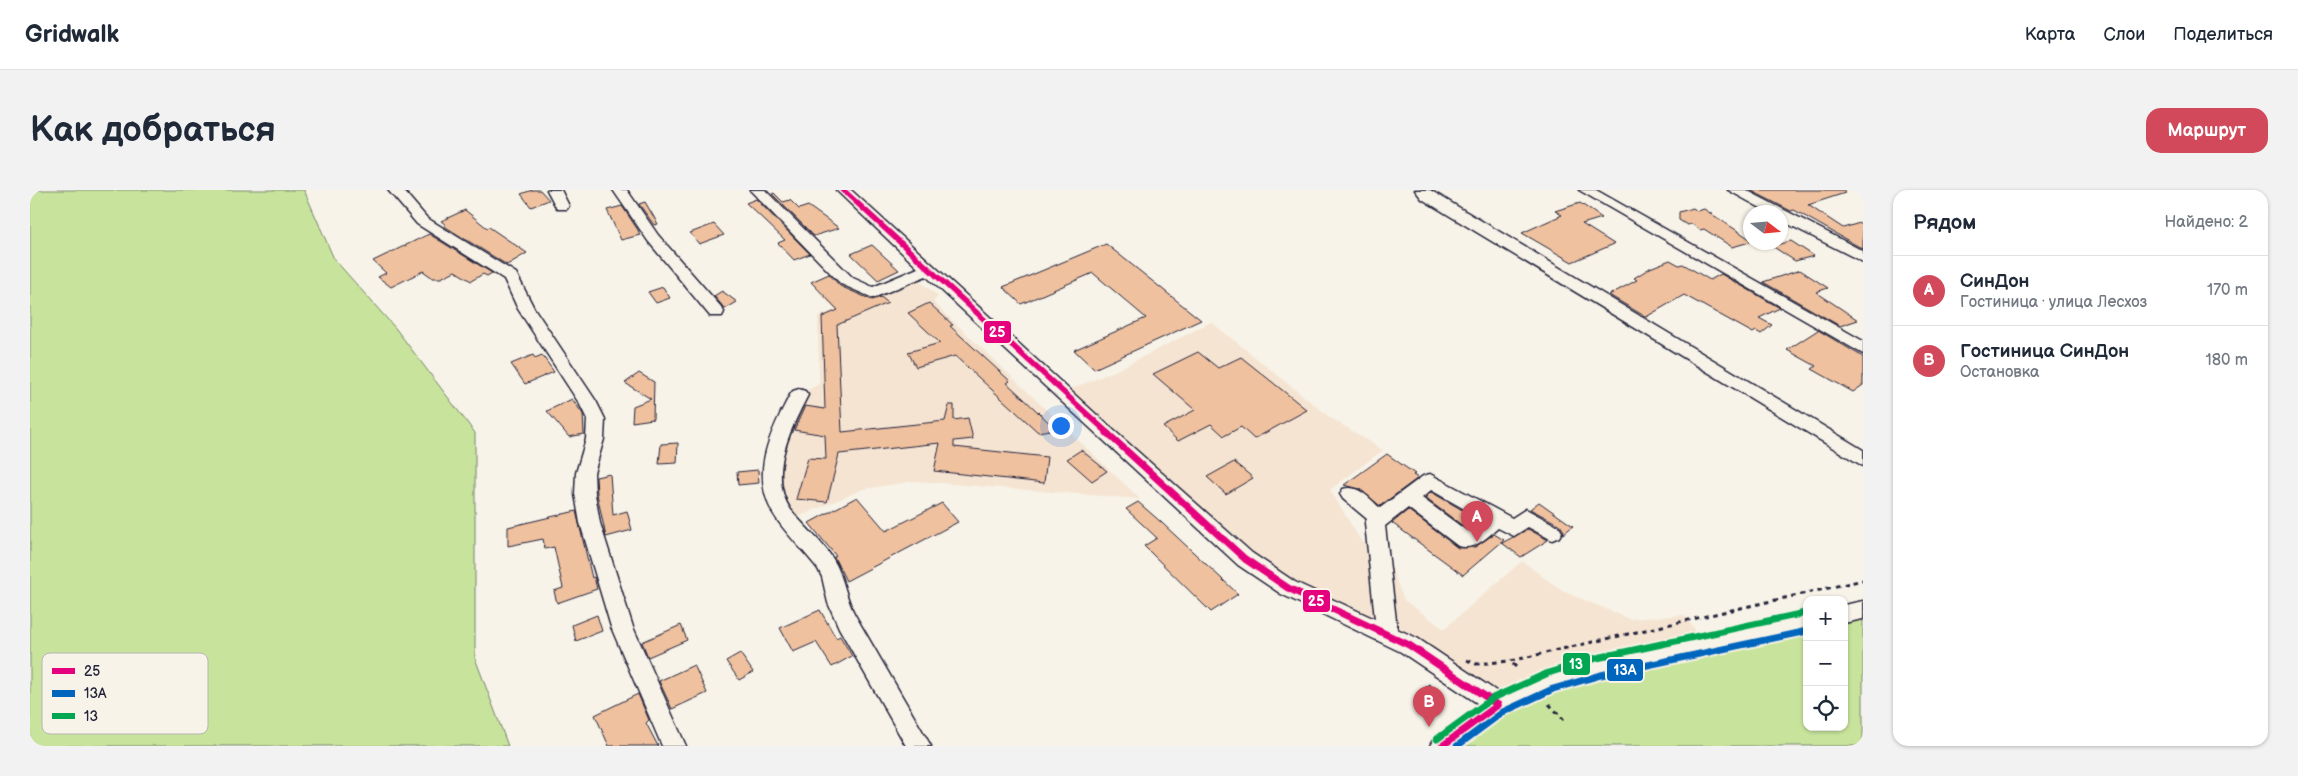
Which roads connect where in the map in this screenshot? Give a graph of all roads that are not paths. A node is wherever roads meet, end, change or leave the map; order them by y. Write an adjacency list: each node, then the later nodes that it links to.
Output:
1 (395, 190): 28 (street)
2 (554, 190): 10 (street)
3 (620, 190): 14 (street)
4 (757, 190): 13 (street)
5 (843, 190): 13 (street)
6 (1422, 190): 17 (street)
7 (1586, 190): 15 (street)
8 (1735, 190): 9 (street)
9 (1764, 205)
10 (562, 206)
11 (1788, 218): 12 (street)
12 (1863, 257)
13 (928, 270): 26 (street)
14 (716, 312)
15 (1863, 348)
16 (799, 395): 29 (street)
17 (1863, 459)
18 (1350, 494): 21 (street)
19 (1408, 498): 20 (street); 20 (street); 21 (street)
20 (1497, 518): 22 (street)
21 (1380, 519): 26 (street)
22 (1552, 532)
23 (1863, 610): 24 (street)
24 (1848, 613)
25 (1803, 623): 27 (street)
26 (1387, 635): 27 (street)
27 (1498, 705): 30 (street)
28 (674, 746)
29 (919, 746)
30 (1442, 746)

